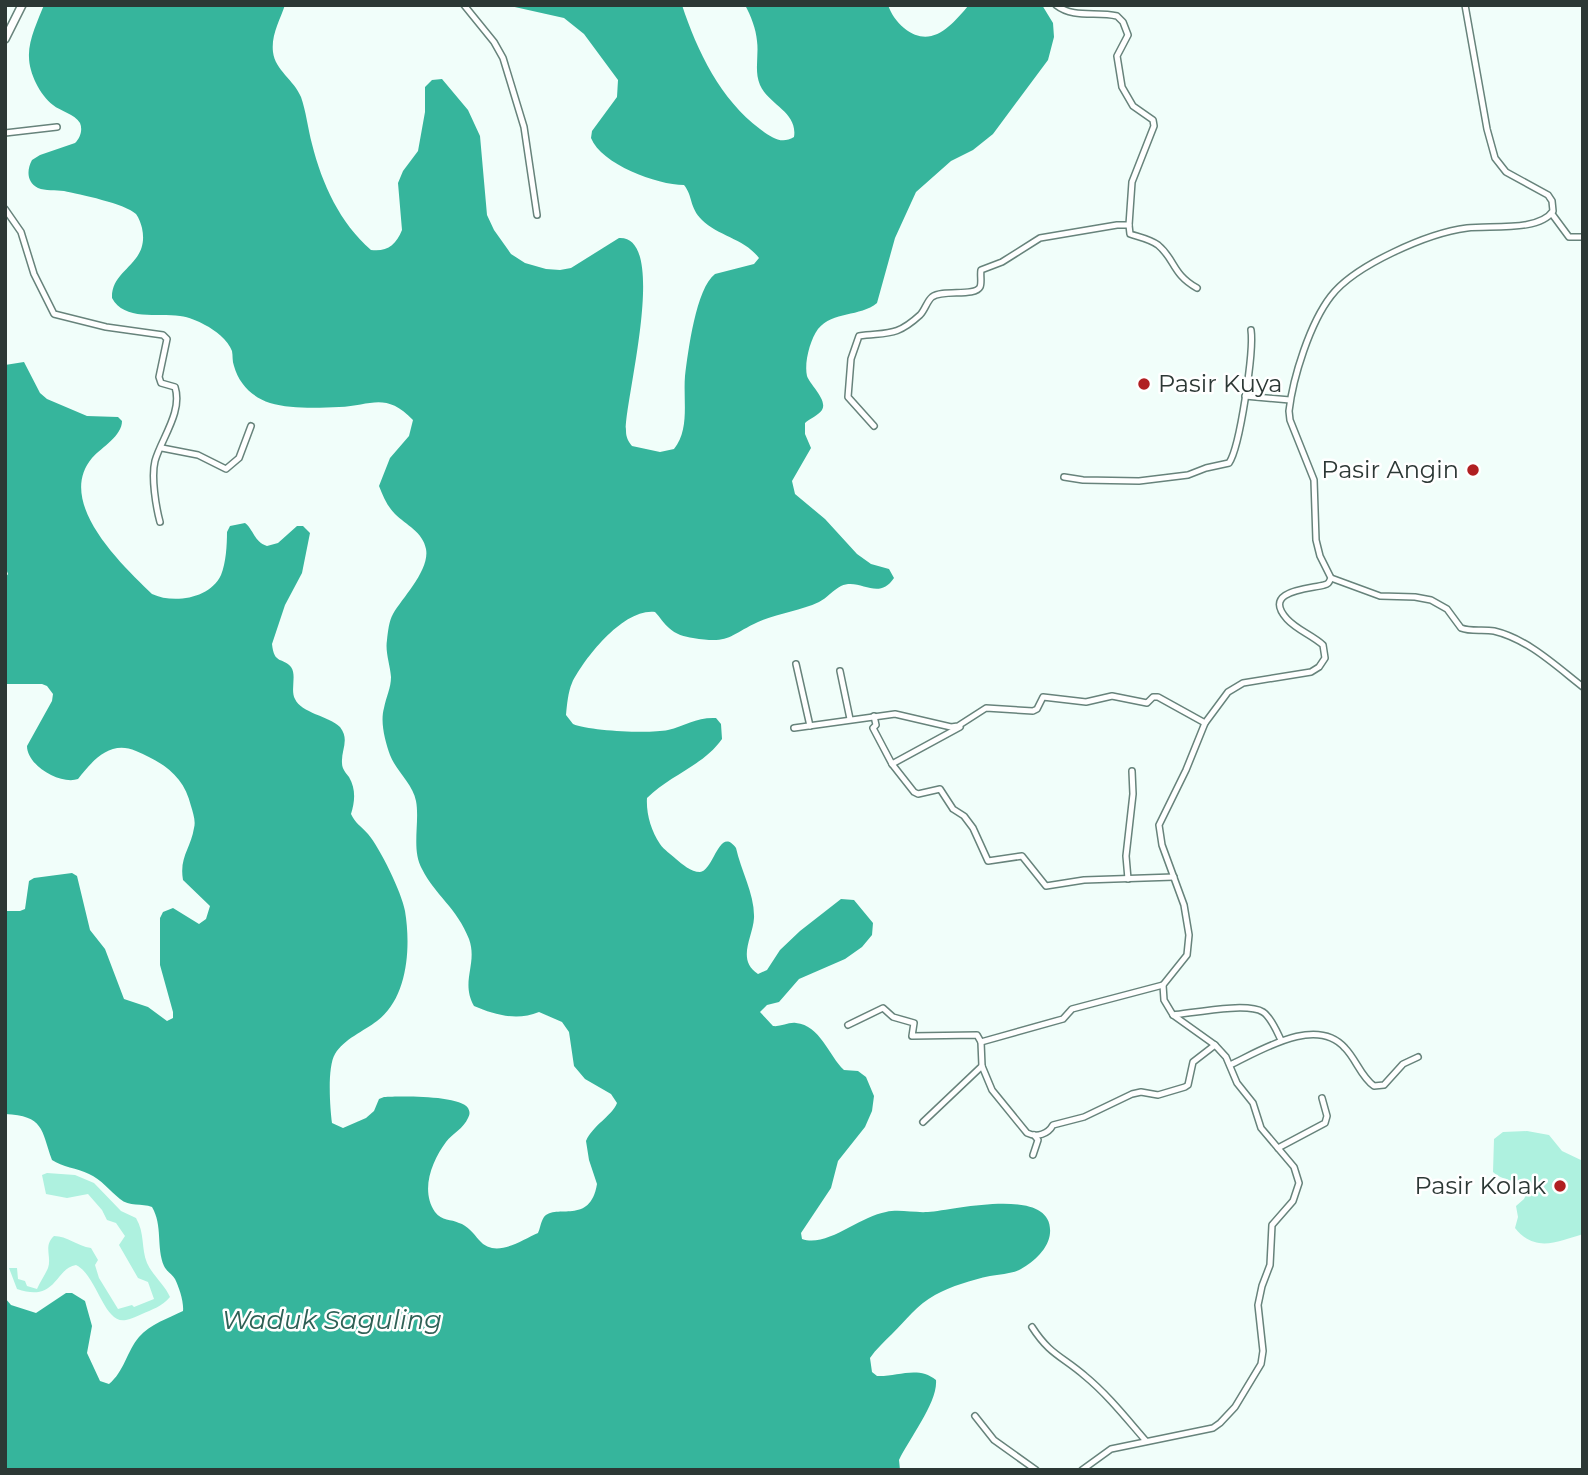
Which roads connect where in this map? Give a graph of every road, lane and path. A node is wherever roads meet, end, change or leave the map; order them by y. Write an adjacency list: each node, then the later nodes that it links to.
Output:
1 (22, 5): 5 (main road)
2 (464, 5): 10 (street)
3 (1056, 5): 11 (street)
4 (1465, 5): 9 (street)
5 (5, 39)
6 (57, 127): 7 (street)
7 (5, 133)
8 (5, 209): 19 (street)
9 (1552, 214): 12 (street); 16 (street)
10 (537, 215)
11 (1129, 225): 13 (street); 18 (street)
12 (1583, 237)
13 (1197, 288)
14 (1251, 330): 15 (street)
15 (1245, 396): 16 (street); 20 (street)
16 (1290, 400): 22 (street)
17 (251, 426): 19 (street)
18 (874, 426)
19 (162, 447): 21 (street)
20 (1064, 477)
21 (160, 522)
22 (1331, 578): 25 (street); 29 (street)
23 (796, 664): 30 (street)
24 (840, 671): 27 (street)
25 (1583, 687)
26 (874, 716): 27 (street); 28 (street); 32 (street)
27 (850, 719): 30 (street)
28 (962, 723): 29 (street); 32 (street)
29 (1205, 723): 34 (street)
30 (810, 726): 31 (street)
31 (794, 728)
32 (892, 764): 35 (street)
33 (1132, 771): 35 (street)
34 (1174, 877): 35 (street); 36 (street)
35 (1128, 879)
36 (1163, 985): 37 (street); 40 (street)
37 (1173, 1015): 39 (street); 41 (street)
38 (848, 1025): 40 (street)
39 (1281, 1040): 42 (street); 43 (street)
40 (981, 1042): 44 (street)
41 (1215, 1045): 43 (street); 47 (street)
42 (1418, 1057)
43 (1230, 1065): 48 (street)
44 (982, 1066): 46 (street); 47 (street)
45 (1322, 1098): 48 (street)
46 (923, 1122)
47 (1034, 1135): 49 (street)
48 (1278, 1148): 52 (street)
49 (1033, 1155)
50 (1032, 1327): 52 (street)
51 (975, 1416): 53 (street)
52 (1146, 1441): 54 (street)
53 (1036, 1470)
54 (1082, 1470)

